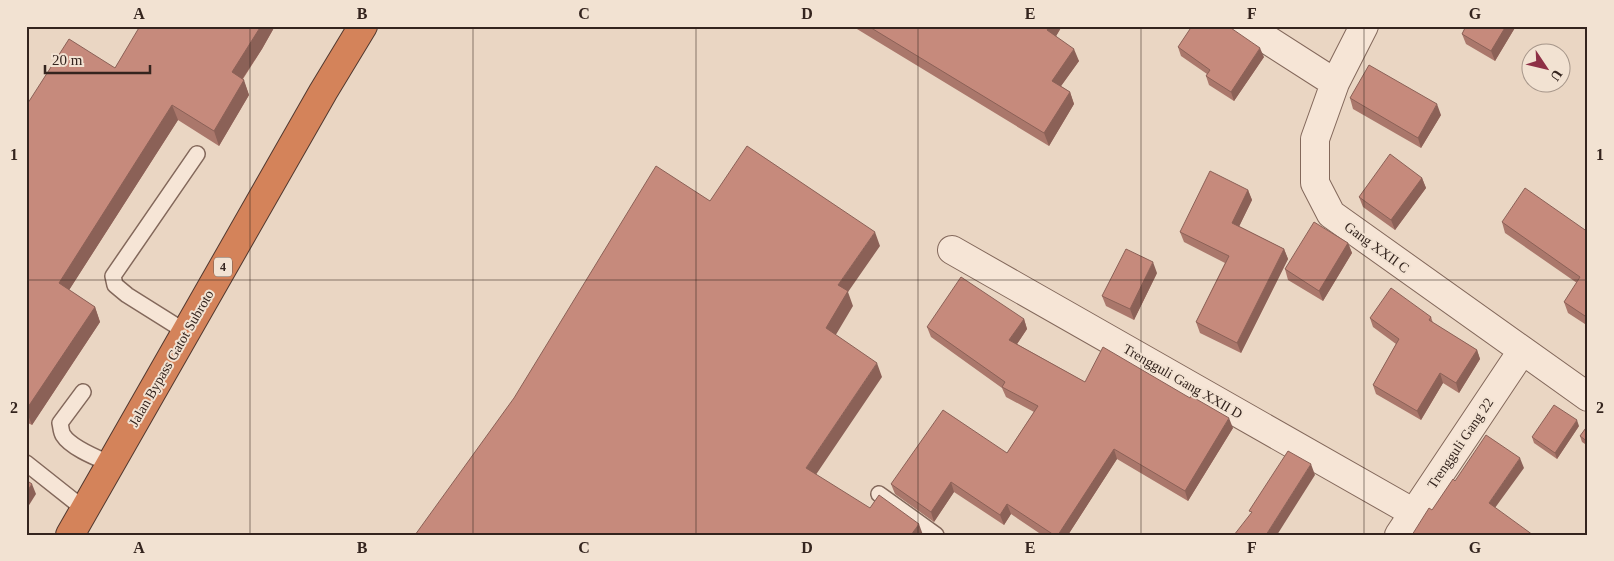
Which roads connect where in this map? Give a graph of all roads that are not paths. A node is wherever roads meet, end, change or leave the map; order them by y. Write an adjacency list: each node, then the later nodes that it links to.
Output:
1 (362, 26): 7 (highway, Jalan Bypass Gatot Subroto / 4)
2 (1246, 26): 4 (street)
3 (1364, 26): 4 (street, Gang XXII C)
4 (1335, 84): 8 (street, Gang XXII C)
5 (197, 154): 7 (lane)
6 (952, 250): 15 (street, Trengguli Gang XXII D)
7 (186, 332): 12 (highway, Jalan Bypass Gatot Subroto / 4)
8 (1522, 351): 10 (street, Gang XXII C); 15 (street, Trengguli Gang 22)
9 (83, 392): 12 (lane)
10 (1588, 397)
11 (26, 463): 14 (lane)
12 (111, 464): 14 (highway, Jalan Bypass Gatot Subroto / 4)
13 (879, 494): 17 (lane)
14 (84, 509): 16 (highway, Jalan Bypass Gatot Subroto / 4)
15 (1406, 524)
16 (70, 535)
17 (936, 535)

